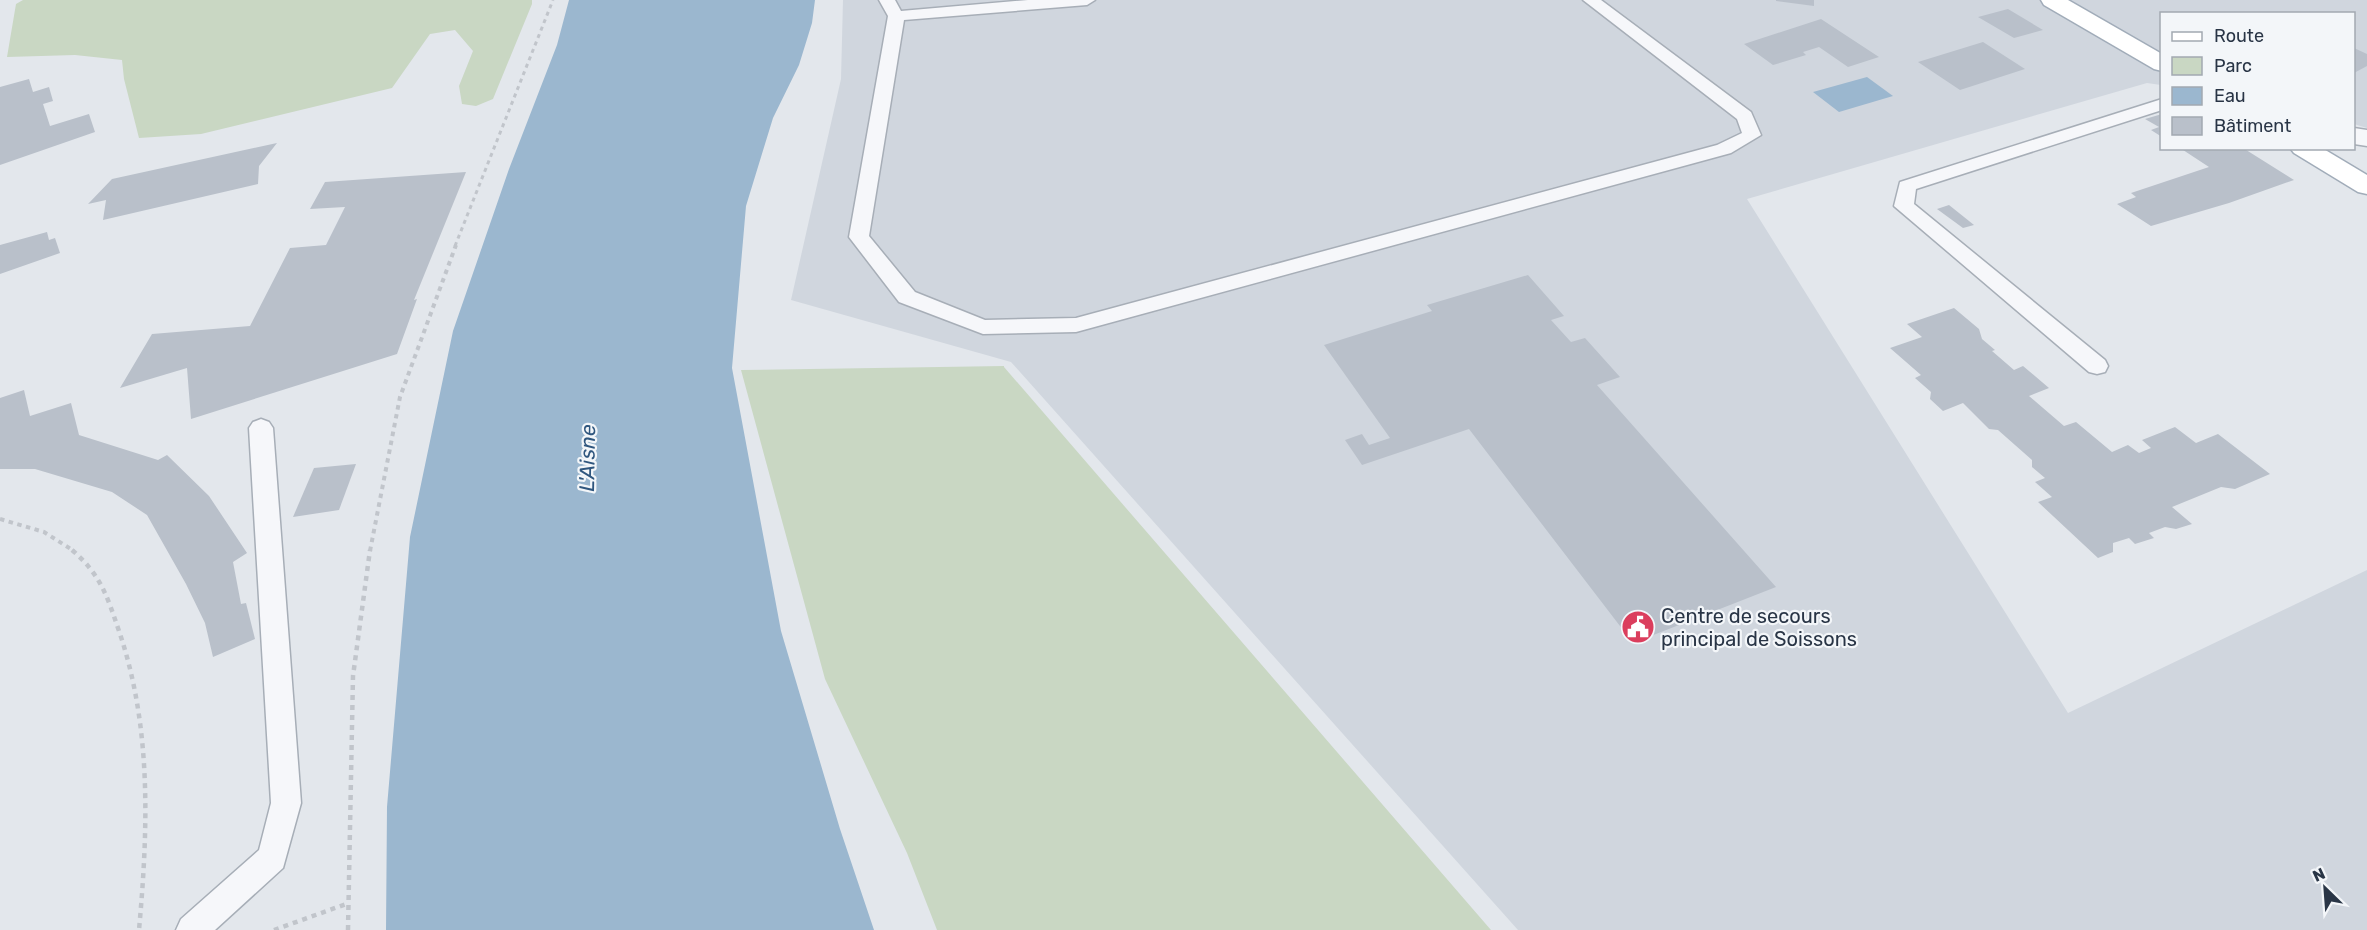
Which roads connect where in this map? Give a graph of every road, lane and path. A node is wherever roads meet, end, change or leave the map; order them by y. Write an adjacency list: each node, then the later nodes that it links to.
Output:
1 (553, 0): 13 (path)
2 (1087, 0): 5 (lane)
3 (1591, 0): 5 (lane)
4 (2052, 0): 6 (main road)
5 (891, 8)
6 (2160, 63)
7 (2160, 105): 10 (lane)
8 (2306, 150): 9 (main road)
9 (2367, 186)
10 (2097, 366)
11 (261, 428): 15 (lane)
12 (0, 519): 14 (path)
13 (349, 903): 16 (path); 17 (path)
14 (139, 930)
15 (192, 930)
16 (274, 930)
17 (348, 930)

